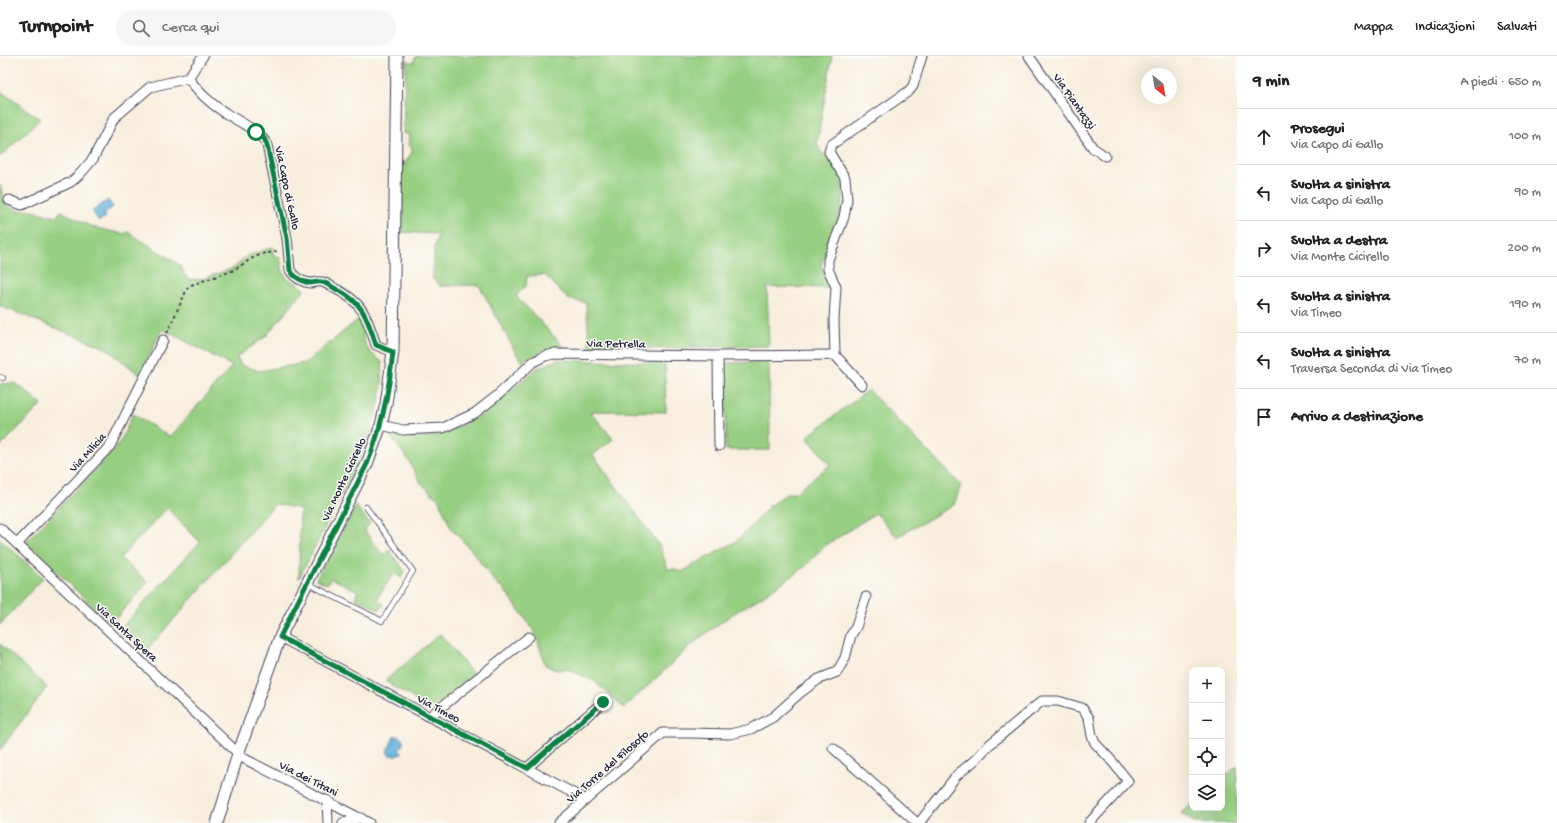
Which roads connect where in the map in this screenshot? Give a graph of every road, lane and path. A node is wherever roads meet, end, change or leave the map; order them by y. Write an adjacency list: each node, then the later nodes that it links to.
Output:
1 (203, 56): 5 (street)
2 (398, 56): 10 (street, Via Monte Cicirello)
3 (922, 56): 11 (street)
4 (1029, 56): 6 (street, Via Piantazzi)
5 (188, 78): 7 (street); 8 (street, Via Capo di Gallo)
6 (1105, 156)
7 (9, 200)
8 (288, 251): 9 (path); 10 (street, Via Capo di Gallo)
9 (164, 340): 18 (street, Via Milicia)
10 (393, 352): 14 (street, Via Monte Cicirello)
11 (835, 354): 12 (street, Via Petrella); 13 (street)
12 (718, 356): 14 (street, Via Petrella); 15 (street)
13 (862, 384)
14 (381, 425): 19 (street, Via Monte Cicirello)
15 (719, 446)
16 (366, 507): 19 (lane)
17 (0, 528): 18 (street, Via Santa Spera)
18 (17, 544): 26 (street, Via Santa Spera)
19 (307, 583): 21 (street, Via Monte Cicirello)
20 (866, 597): 29 (street, Via Torre del Filosofo)
21 (280, 637): 24 (street, Via Timeo); 26 (street, Via Monte Cicirello)
22 (530, 637): 24 (street)
23 (603, 702): 27 (street)
24 (429, 717): 27 (street, Via Timeo)
25 (834, 748): 36 (street)
26 (238, 754): 28 (street, Via dei Titani); 31 (street, Via Monte Cicirello)
27 (527, 768): 29 (street, Via Timeo)
28 (327, 800): 30 (street, Via dei Titani); 32 (street)
29 (586, 800): 35 (street, Via Torre del Filosofo)
30 (361, 818): 33 (street); 34 (street, Via dei Titani)
31 (217, 823)
32 (328, 823)
33 (342, 823)
34 (369, 823)
35 (560, 823)
36 (918, 823): 37 (street)
37 (1089, 823)

